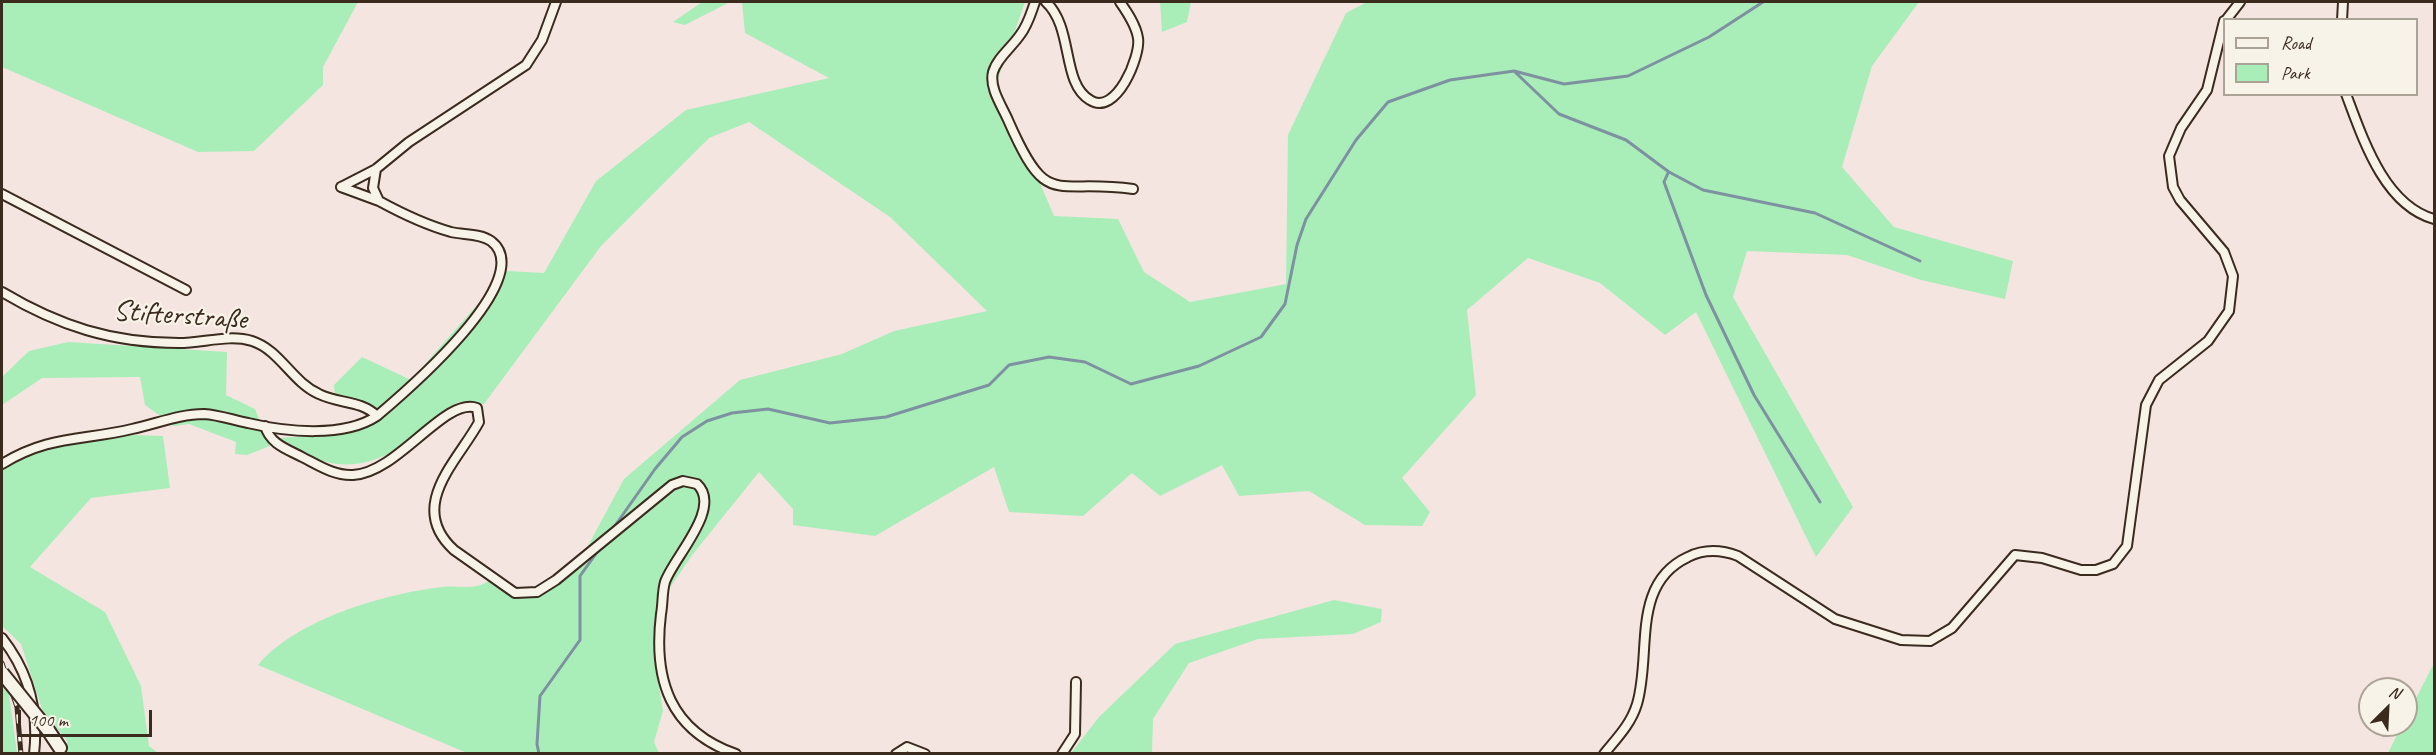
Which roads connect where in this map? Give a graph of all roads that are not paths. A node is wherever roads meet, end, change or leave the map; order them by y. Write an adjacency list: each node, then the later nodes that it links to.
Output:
1 (556, 2): 11 (street)
2 (1035, 2): 12 (street)
3 (1046, 2): 4 (street)
4 (1120, 2)
5 (2240, 2): 7 (street)
6 (2343, 2): 8 (street)
7 (2227, 18)
8 (2342, 18)
9 (2223, 28): 30 (street)
10 (2347, 96): 15 (street)
11 (376, 169): 14 (street); 14 (street)
12 (1133, 189)
13 (2, 194): 16 (street)
14 (379, 201): 18 (street)
15 (2434, 219)
16 (186, 290)
17 (2, 292): 18 (street, Stifterstraße)
18 (377, 416): 19 (street)
19 (265, 426): 20 (street); 26 (street)
20 (2, 464)
21 (2, 638): 25 (street)
22 (2, 673): 24 (main road, bridge)
23 (1077, 682): 29 (street)
24 (60, 748)
25 (34, 753)
26 (736, 753)
27 (896, 753): 28 (street)
28 (925, 753)
29 (1062, 753)
30 (1604, 753)

